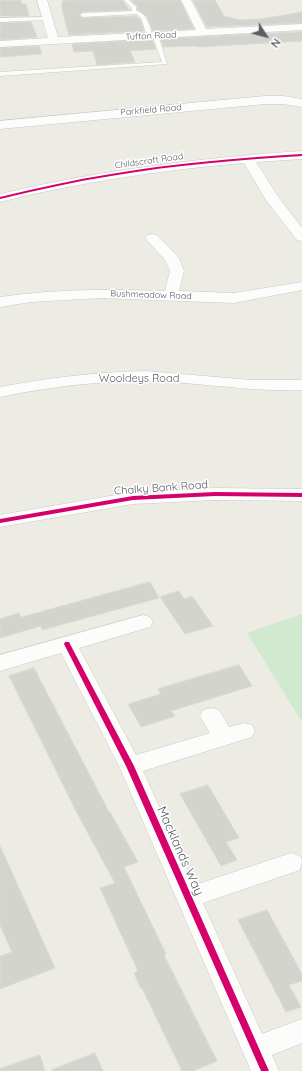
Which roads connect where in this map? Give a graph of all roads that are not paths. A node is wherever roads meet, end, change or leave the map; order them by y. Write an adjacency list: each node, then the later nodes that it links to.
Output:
1 (42, 0): 6 (street)
2 (126, 0): 4 (lane)
3 (186, 0): 9 (street)
4 (134, 11): 5 (lane); 10 (lane)
5 (83, 15)
6 (47, 18): 7 (lane); 11 (street)
7 (0, 20)
8 (302, 27): 9 (street, Tufton Road)
9 (203, 33): 10 (street, Tufton Road)
10 (153, 35): 11 (street, Tufton Road); 13 (lane)
11 (54, 41): 12 (street, Tufton Road)
12 (0, 44)
13 (0, 74)
14 (302, 103): 15 (street, Parkfield Road)
15 (0, 124)
16 (302, 156): 17 (street, Childscroft Road)
17 (248, 159): 18 (street, Childscroft Road); 20 (street)
18 (0, 198)
19 (168, 234): 22 (street)
20 (302, 237)
21 (302, 286): 22 (street, Bushmeadow Road)
22 (171, 295): 23 (street, Bushmeadow Road)
23 (0, 302)
24 (302, 385): 25 (street, Wooldeys Road)
25 (0, 392)
26 (302, 495): 27 (street, Chalky Bank Road)
27 (0, 521)
28 (143, 622): 29 (street)
29 (66, 644): 30 (street); 32 (street, Macklands Way)
30 (0, 663)
31 (211, 716): 32 (street)
32 (130, 766): 34 (street, Macklands Way)
33 (291, 863): 34 (street, Macklands Way)
34 (189, 898): 36 (street, Macklands Way)
35 (302, 1031): 36 (street, Macklands Way)
36 (260, 1060)

